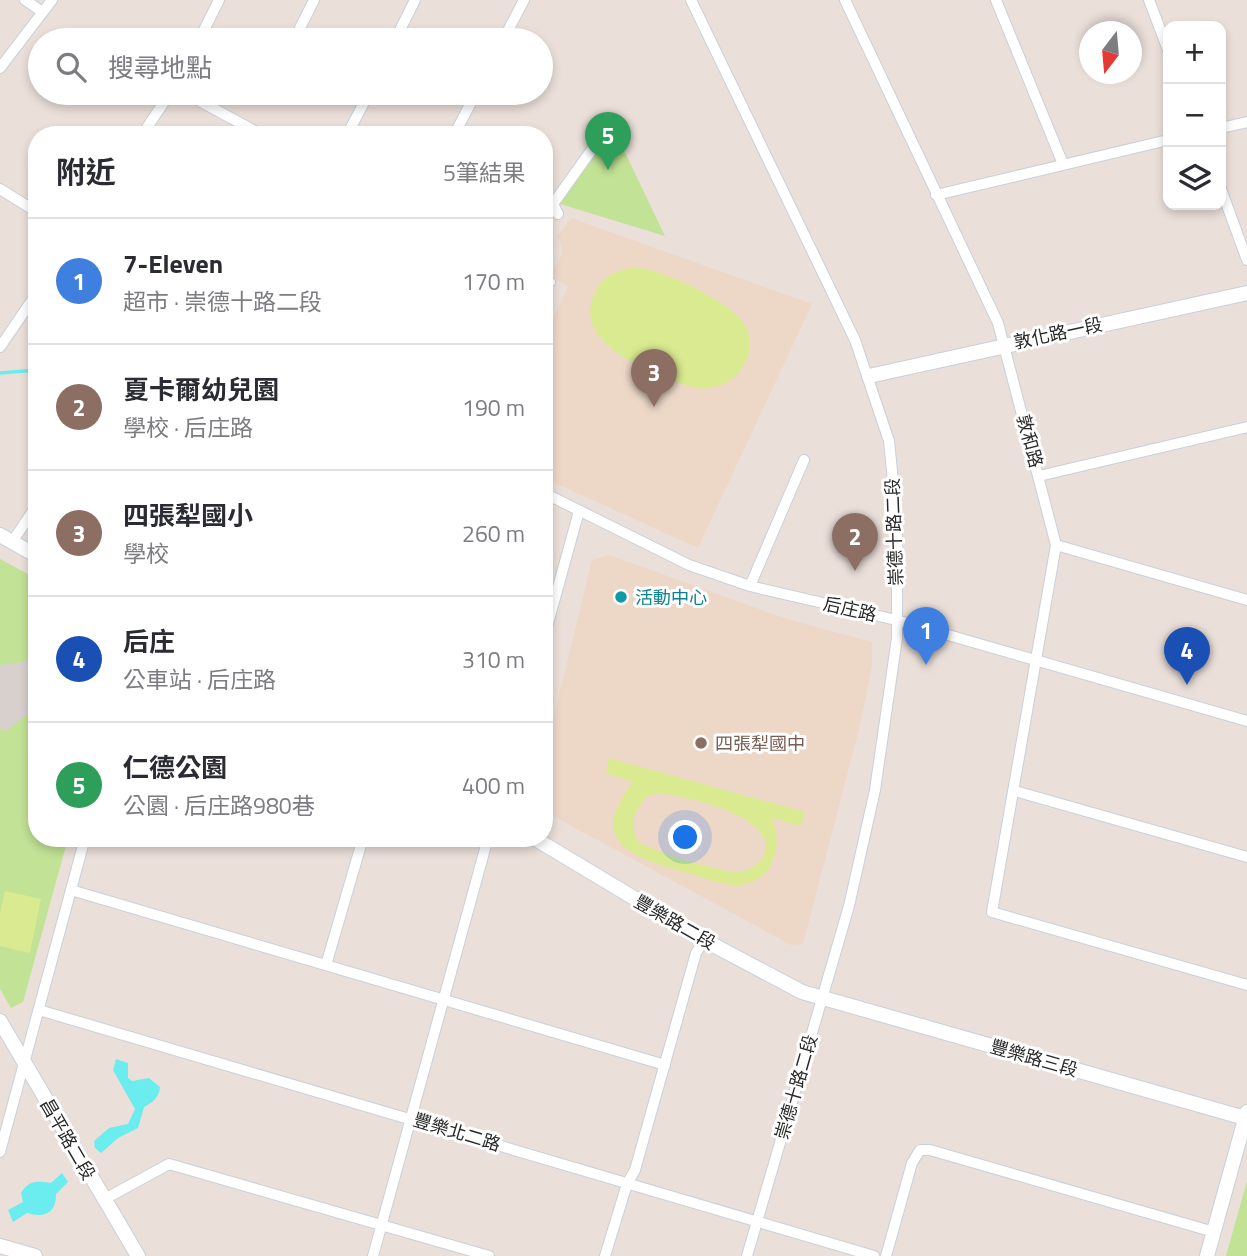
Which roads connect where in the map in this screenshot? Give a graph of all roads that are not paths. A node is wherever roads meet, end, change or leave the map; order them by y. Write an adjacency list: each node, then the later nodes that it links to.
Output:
1 (25, 0): 11 (street)
2 (52, 0): 11 (street)
3 (219, 0): 13 (street)
4 (314, 0): 14 (street)
5 (415, 0): 15 (street)
6 (524, 0): 16 (street)
7 (691, 0): 45 (street, 崇德十路二段)
8 (845, 0): 34 (street, 敦和路)
9 (996, 0): 32 (street)
10 (1149, 0): 18 (street)
11 (41, 11): 12 (street)
12 (29, 28)
13 (205, 28)
14 (300, 28)
15 (401, 28)
16 (509, 28)
17 (28, 29): 19 (street)
18 (1163, 37)
19 (0, 68)
20 (162, 105): 26 (street)
21 (207, 105): 27 (street)
22 (361, 105): 28 (street)
23 (470, 105): 29 (street)
24 (613, 120): 35 (street)
25 (1247, 122): 30 (street)
26 (148, 126)
27 (246, 126)
28 (351, 126)
29 (459, 126)
30 (1226, 127)
31 (1163, 141): 32 (street)
32 (1063, 164): 34 (street)
33 (0, 189): 37 (street)
34 (936, 195): 43 (street, 敦和路)
35 (553, 203)
36 (1226, 203): 40 (street)
37 (28, 206)
38 (553, 206): 39 (street)
39 (558, 214)
40 (1247, 260)
41 (1247, 293): 43 (street, 敦化路一段)
42 (28, 306): 44 (street)
43 (1005, 344): 45 (street, 敦化路一段); 48 (street, 敦和路)
44 (0, 346)
45 (869, 376): 58 (street, 崇德十路二段)
46 (1247, 427): 48 (street)
47 (804, 460): 55 (street)
48 (1039, 476): 53 (street, 敦和路)
49 (553, 498): 50 (street, 后庄路)
50 (579, 511): 55 (street, 后庄路); 57 (street)
51 (28, 515): 52 (street)
52 (6, 538): 54 (street)
53 (1056, 545): 56 (street); 59 (street, 敦和路)
54 (28, 551)
55 (750, 586): 58 (street, 后庄路)
56 (1247, 600)
57 (553, 605)
58 (897, 620): 59 (street, 后庄路); 71 (street, 崇德十路二段)
59 (1038, 660): 60 (street, 后庄路); 61 (street, 敦和路)
60 (1247, 721)
61 (1015, 791): 66 (street); 70 (street, 敦和路)
62 (83, 847): 67 (street)
63 (360, 847): 69 (street)
64 (486, 847): 72 (street)
65 (549, 847): 68 (street, 豐樂路二段)
66 (1247, 857)
67 (71, 890): 69 (street); 73 (street)
68 (704, 940): 71 (street, 豐樂路二段); 76 (street)
69 (326, 965): 72 (street)
70 (1247, 985)
71 (822, 997): 77 (street, 豐樂路三段); 82 (street, 崇德十路二段)
72 (444, 999): 76 (street); 78 (street)
73 (39, 1010): 75 (street); 78 (street, 豐樂北二路)
74 (0, 1021): 75 (street, 昌平路二段)
75 (25, 1064): 79 (street); 81 (street, 昌平路二段)
76 (665, 1065): 80 (street)
77 (1246, 1116): 84 (street)
78 (411, 1118): 80 (street, 豐樂北二路); 83 (street)
79 (0, 1152)
80 (626, 1184): 82 (street, 豐樂北二路); 90 (street)
81 (103, 1200): 83 (street); 87 (street, 昌平路二段)
82 (757, 1222): 91 (street, 崇德十路二段); 92 (street, 豐樂北二路)
83 (382, 1225): 88 (street); 89 (street)
84 (1214, 1231): 93 (street); 94 (street)
85 (0, 1246): 86 (street)
86 (35, 1256)
87 (138, 1256)
88 (373, 1256)
89 (489, 1256)
90 (605, 1256)
91 (747, 1256)
92 (874, 1256)
93 (886, 1256)
94 (1207, 1256)

